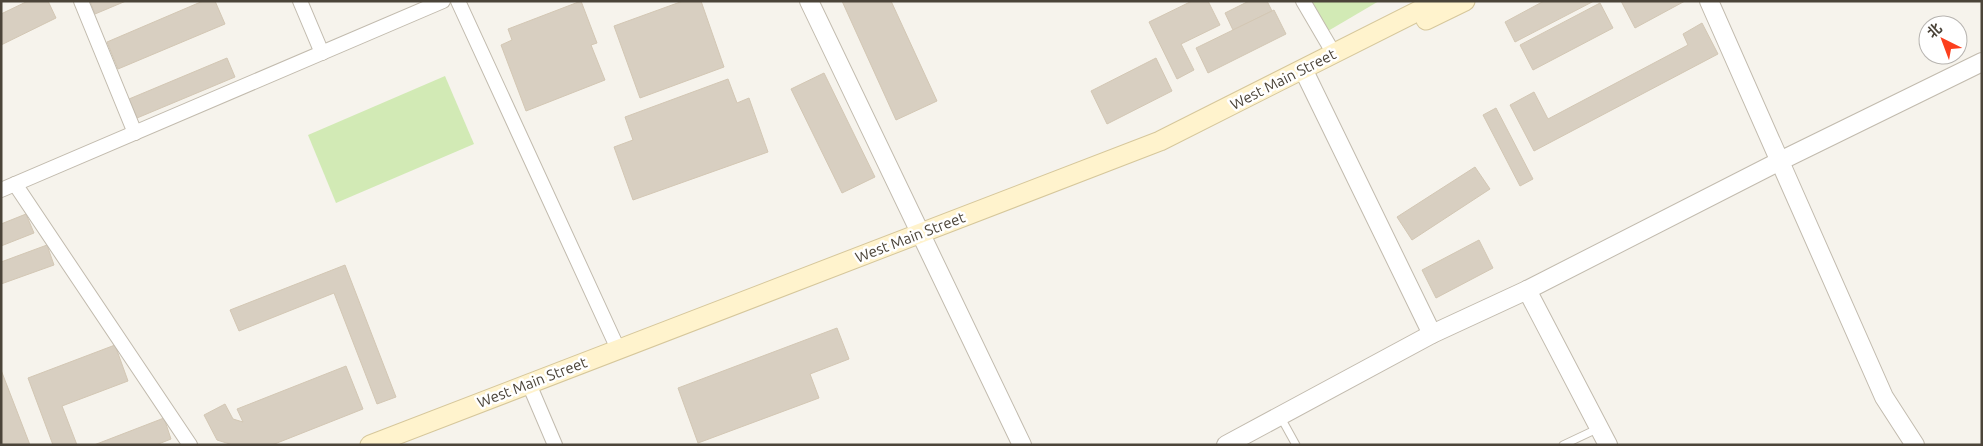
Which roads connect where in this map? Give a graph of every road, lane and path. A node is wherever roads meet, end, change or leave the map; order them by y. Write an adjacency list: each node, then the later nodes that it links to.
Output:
1 (81, 1): 14 (street)
2 (300, 1): 10 (street)
3 (443, 1): 10 (street)
4 (458, 1): 21 (street)
5 (809, 1): 18 (street)
6 (1303, 1): 11 (street)
7 (1438, 1): 11 (main road, West Main Street)
8 (1464, 1): 13 (main road, West Main Street)
9 (1708, 1): 15 (street)
10 (322, 53): 14 (street)
11 (1334, 54): 13 (main road, West Main Street)
12 (1982, 62): 15 (street)
13 (1306, 75): 18 (main road, West Main Street); 20 (street)
14 (135, 133): 16 (street)
15 (1780, 162): 19 (street); 34 (street)
16 (15, 184): 17 (street); 25 (street)
17 (1, 190)
18 (922, 239): 21 (main road, West Main Street); 22 (main road, West Main Street); 29 (street)
19 (1527, 290): 20 (street); 24 (street)
20 (1432, 334): 23 (street)
21 (618, 349): 22 (main road, West Main Street)
22 (531, 389): 26 (main road, West Main Street); 27 (main road, West Main Street); 28 (street)
23 (1280, 416): 30 (street); 31 (lane)
24 (1599, 428): 32 (lane); 33 (street)
25 (190, 445)
26 (370, 445)
27 (403, 445)
28 (555, 445)
29 (1022, 445)
30 (1226, 445)
31 (1296, 445)
32 (1563, 445)
33 (1608, 445)
34 (1915, 445)

